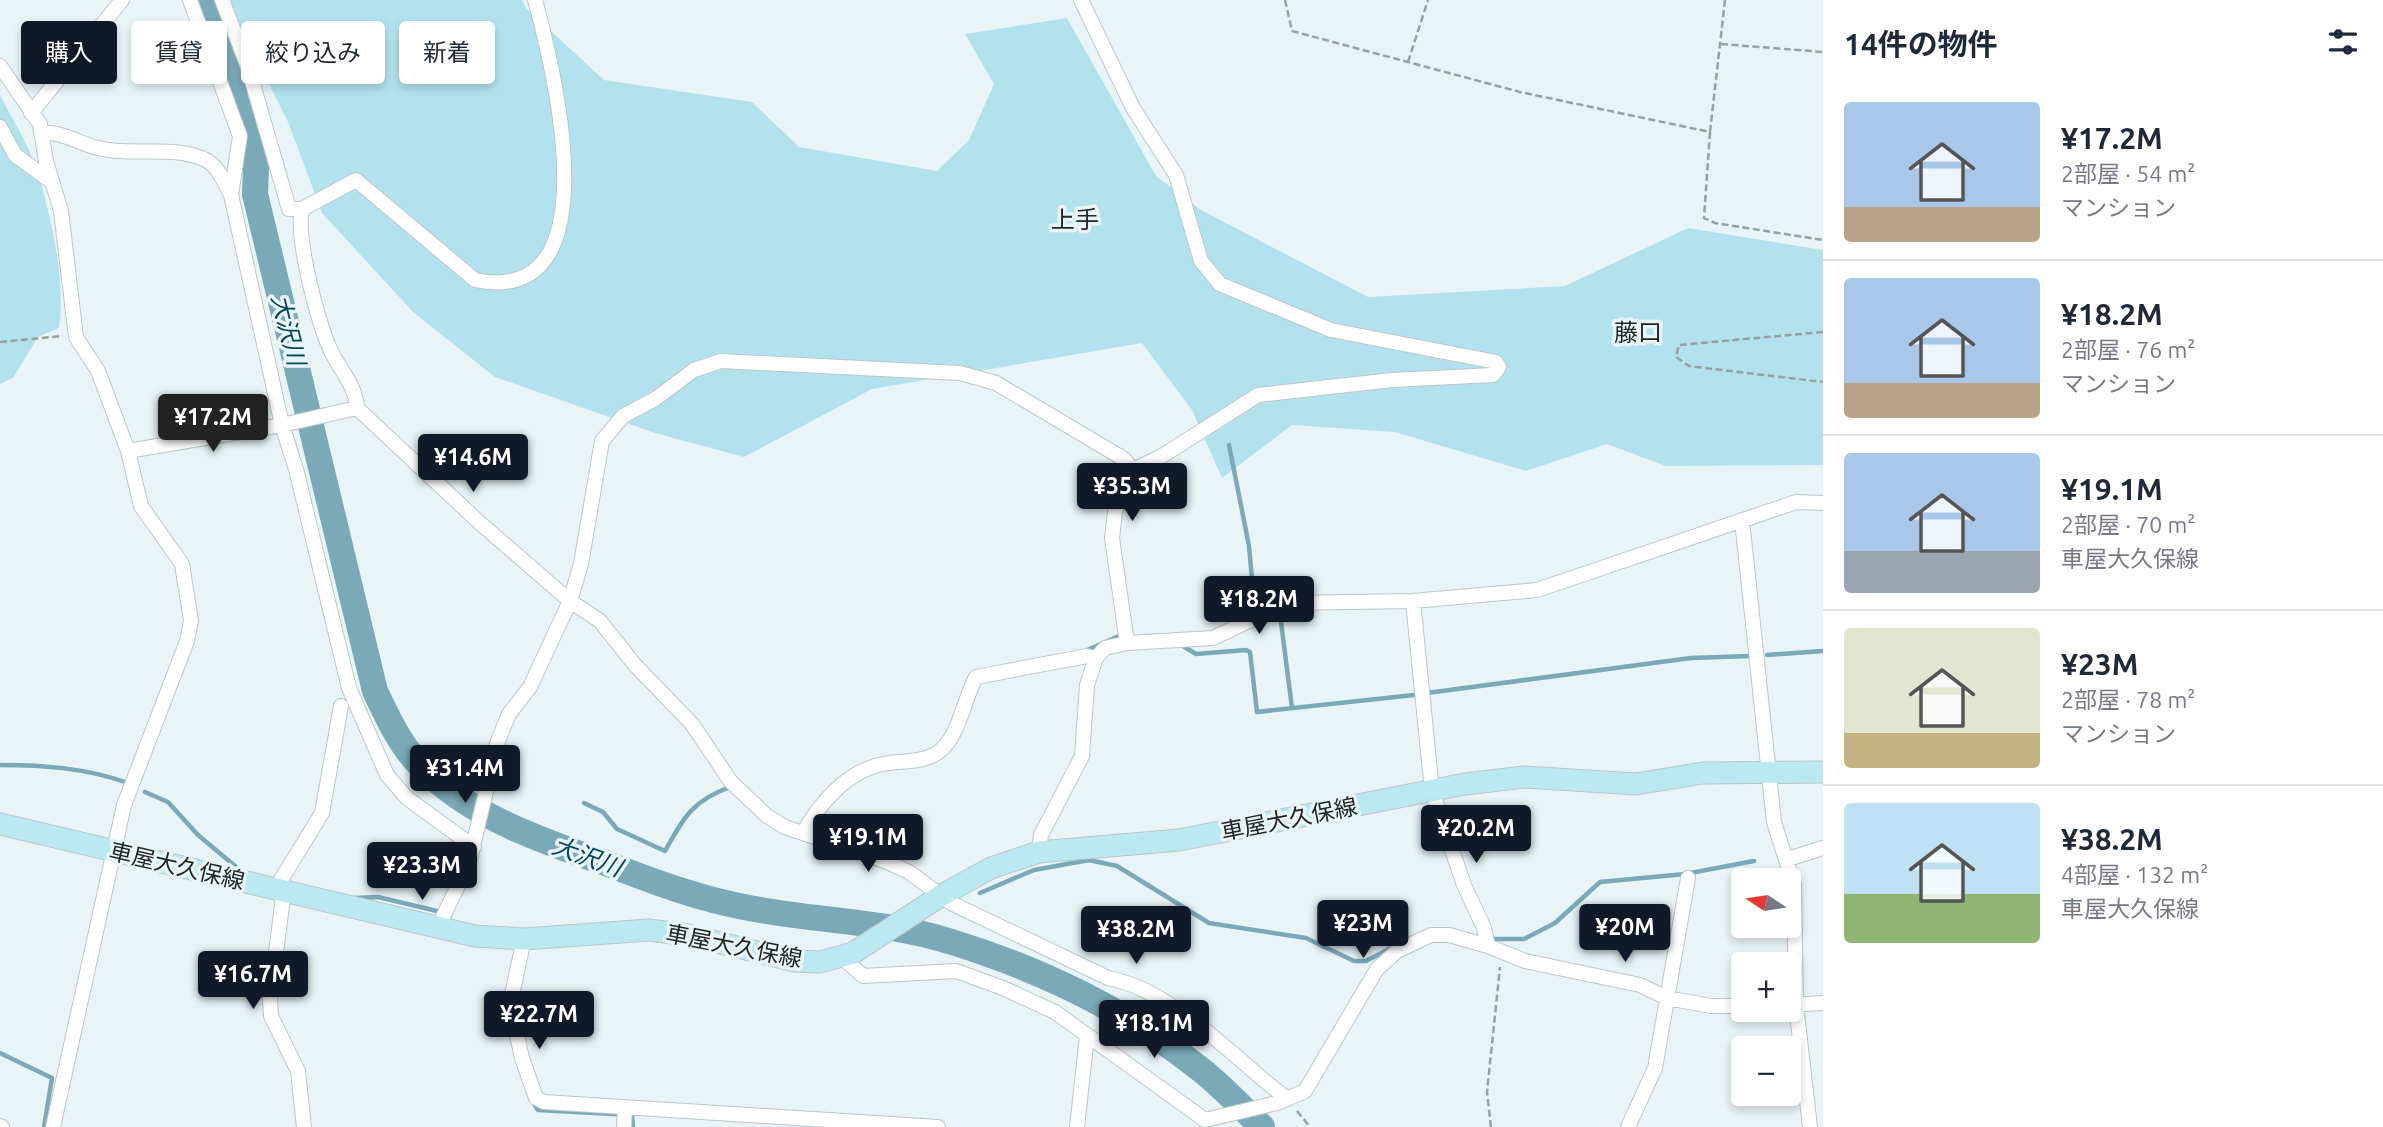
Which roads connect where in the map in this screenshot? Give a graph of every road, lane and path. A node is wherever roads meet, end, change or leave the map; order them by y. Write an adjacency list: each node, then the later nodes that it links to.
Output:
1 (121, 0): 13 (street)
2 (190, 0): 18 (street)
3 (222, 0): 19 (street)
4 (535, 0): 19 (street)
5 (1082, 0): 28 (street)
6 (1285, 0): 11 (path)
7 (1429, 0): 11 (path)
8 (1724, 0): 9 (path)
9 (1721, 44): 10 (path); 15 (path)
10 (1823, 52)
11 (1408, 62): 15 (path)
12 (0, 66): 13 (street)
13 (31, 113): 16 (street)
14 (0, 127): 17 (street)
15 (1710, 132): 20 (path)
16 (41, 133): 17 (street); 18 (street)
17 (52, 182): 21 (street)
18 (231, 195): 26 (street)
19 (302, 209): 25 (street)
20 (1823, 240)
21 (74, 328): 23 (path); 27 (street)
22 (1823, 332): 24 (path)
23 (0, 342)
24 (1823, 382)
25 (358, 408): 26 (street); 31 (street)
26 (286, 424): 27 (street); 41 (street)
27 (128, 451): 43 (street)
28 (1133, 470): 31 (street); 33 (street)
29 (1823, 503): 30 (street)
30 (1742, 520): 32 (street); 37 (street)
31 (570, 601): 40 (street); 41 (street)
32 (1413, 601): 33 (street); 38 (street)
33 (1126, 643): 34 (street)
34 (1096, 658): 40 (street); 44 (street)
35 (341, 706): 47 (street)
36 (1823, 772): 37 (main road, 車屋大久保線)
37 (1771, 773): 38 (main road, 車屋大久保線); 45 (street)
38 (1432, 791): 44 (main road, 車屋大久保線); 51 (street)
39 (0, 824): 43 (main road, 車屋大久保線)
40 (803, 833): 48 (street)
41 (475, 841): 49 (street)
42 (1823, 848): 45 (street)
43 (113, 851): 47 (main road, 車屋大久保線); 63 (street)
44 (1039, 852): 48 (main road, 車屋大久保線)
45 (1788, 859): 52 (street)
46 (1688, 878): 54 (street)
47 (280, 889): 49 (main road, 車屋大久保線); 64 (street)
48 (937, 899): 53 (main road, 車屋大久保線); 60 (street)
49 (438, 927): 50 (main road, 車屋大久保線)
50 (524, 939): 53 (main road, 車屋大久保線); 61 (street)
51 (1494, 948): 54 (street); 60 (street); 68 (path)
52 (1793, 952)
53 (848, 956): 59 (street)
54 (1667, 998): 57 (street); 69 (street)
55 (1823, 1003): 56 (street)
56 (1801, 1004)
57 (1731, 1006)
58 (1795, 1022): 70 (street)
59 (1087, 1036): 60 (street); 66 (street)
60 (1282, 1101): 67 (path)
61 (624, 1116): 62 (street)
62 (893, 1126): 65 (street)
63 (52, 1127)
64 (304, 1127)
65 (938, 1127)
66 (1077, 1127)
67 (1310, 1127)
68 (1491, 1127)
69 (1628, 1127)
70 (1810, 1127)

